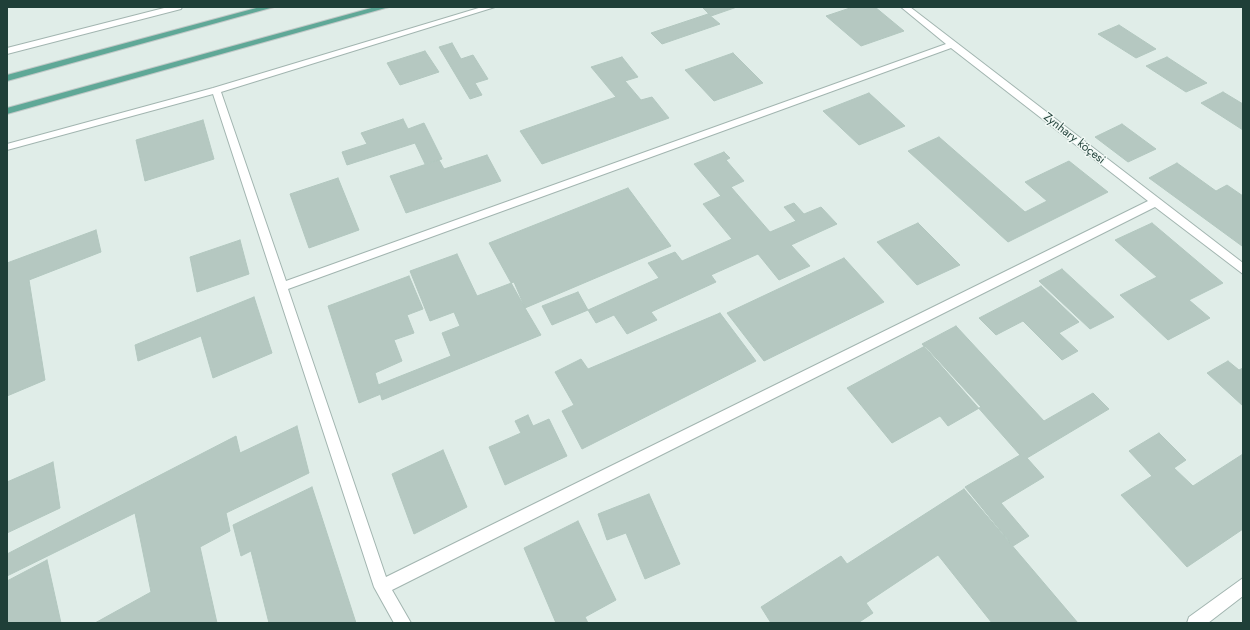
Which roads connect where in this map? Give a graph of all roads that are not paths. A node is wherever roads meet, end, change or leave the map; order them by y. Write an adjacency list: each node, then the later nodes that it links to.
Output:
1 (178, 7): 7 (street)
2 (270, 7): 8 (main road)
3 (385, 7): 10 (main road)
4 (491, 7): 9 (street)
5 (905, 7): 6 (street, Zynhary köçesi)
6 (952, 45): 12 (street, Zynhary köçesi); 14 (street)
7 (7, 51)
8 (7, 78)
9 (216, 90): 11 (street); 14 (street)
10 (7, 111)
11 (7, 147)
12 (1156, 202): 13 (street, Zynhary köçesi); 16 (street)
13 (1243, 269)
14 (282, 287): 16 (street)
15 (1243, 586): 18 (street)
16 (382, 587): 17 (street)
17 (403, 623)
18 (1194, 623)

